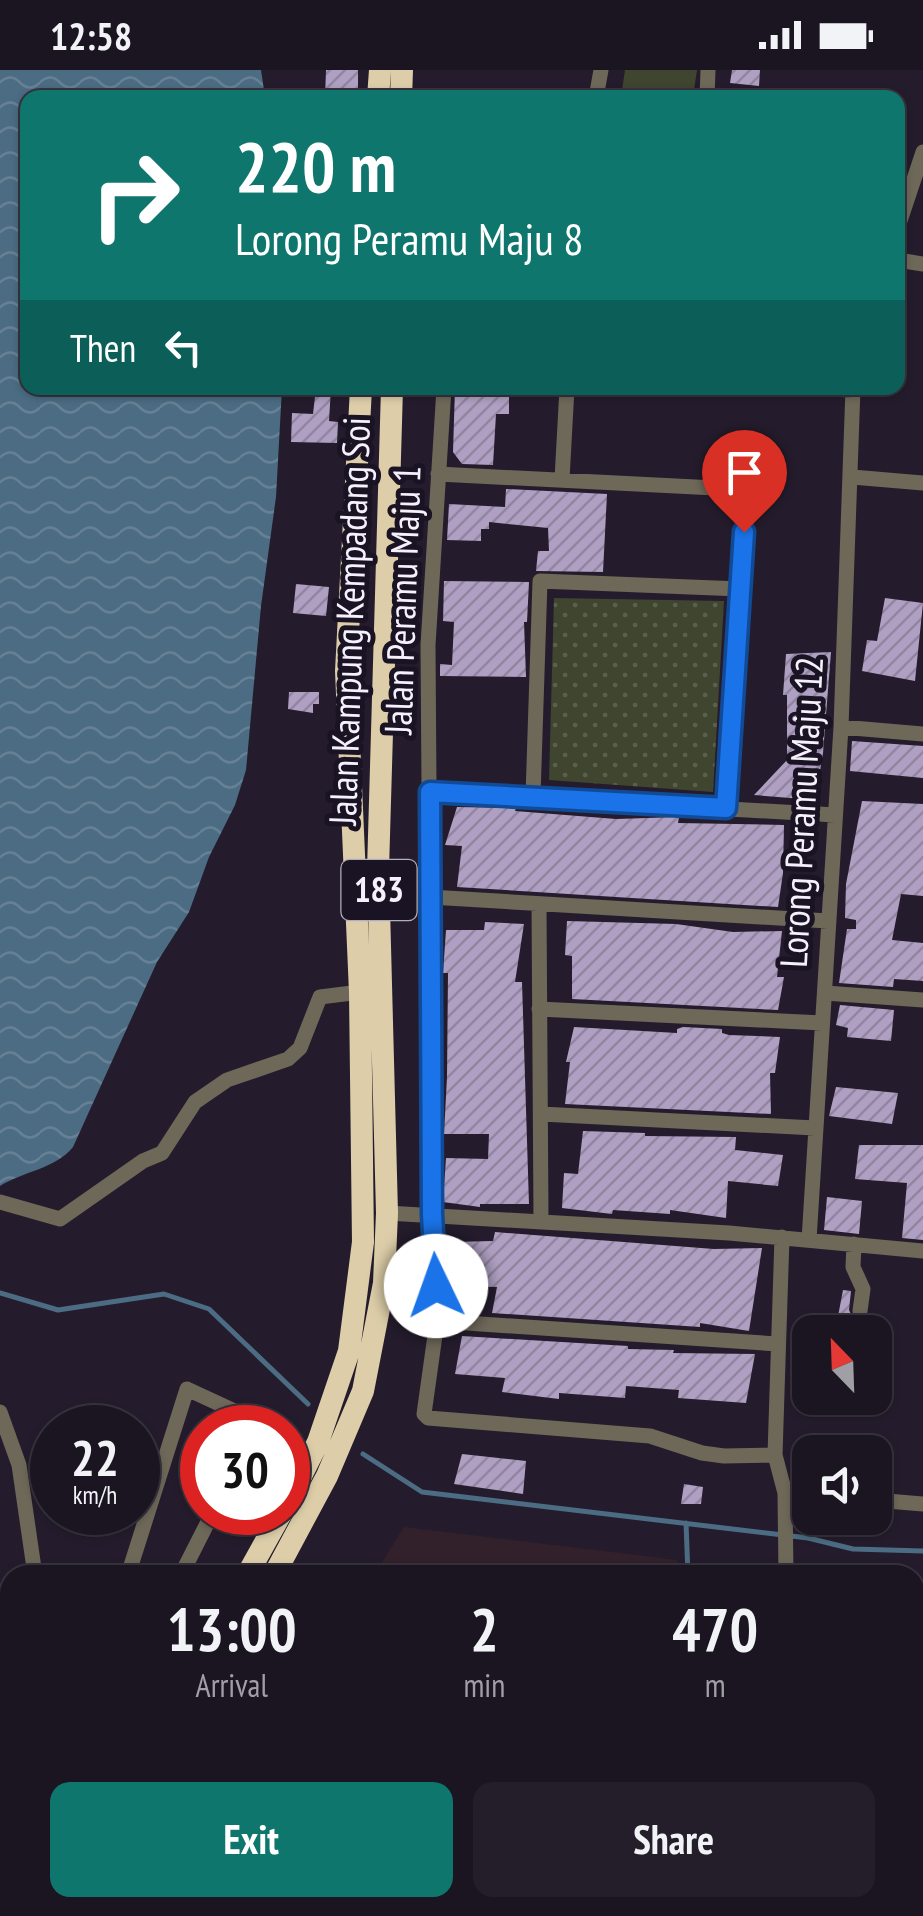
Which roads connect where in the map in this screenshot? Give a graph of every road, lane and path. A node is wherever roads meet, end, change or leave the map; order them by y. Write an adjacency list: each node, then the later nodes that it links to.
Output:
1 (923, 152): 2 (street)
2 (905, 206)
3 (361, 395): 13 (highway, Jalan Kampung Kempadang Soi / 183)
4 (392, 395): 14 (highway, Jalan Kampung Kempadang Soi / 183)
5 (444, 395): 8 (street, Jalan Peramu Maju 1)
6 (567, 395): 10 (street)
7 (853, 395): 9 (street, Lorong Peramu Maju 12)
8 (438, 474): 10 (street); 17 (street, Jalan Peramu Maju 1)
9 (852, 477): 11 (street); 15 (street, Lorong Peramu Maju 12)
10 (562, 478): 12 (street)
11 (923, 483)
12 (740, 589): 18 (street); 19 (street)
13 (346, 634): 14 (highway); 24 (highway, Jalan Kampung Kempadang Soi / 183)
14 (386, 638): 32 (highway, Jalan Kampung Kempadang Soi / 183)
15 (841, 728): 16 (street); 20 (street, Lorong Peramu Maju 12)
16 (923, 734)
17 (430, 792): 18 (street); 21 (street, Jalan Peramu Maju 1)
18 (533, 796): 19 (street)
19 (726, 808): 20 (street)
20 (835, 815): 23 (street, Lorong Peramu Maju 12)
21 (430, 897): 22 (street); 33 (street, Jalan Peramu Maju 1)
22 (539, 904): 23 (street); 27 (street)
23 (828, 921): 25 (street, Lorong Peramu Maju 12)
24 (360, 992): 31 (street); 46 (highway, Jalan Kampung Kempadang Soi / 183)
25 (824, 992): 26 (street); 28 (street, Lorong Peramu Maju 12)
26 (923, 1000)
27 (539, 1009): 28 (street); 29 (street)
28 (822, 1023): 30 (street, Lorong Peramu Maju 12)
29 (540, 1114): 30 (street); 34 (street)
30 (816, 1128): 36 (street, Lorong Peramu Maju 12)
31 (0, 1202)
32 (387, 1213): 33 (street); 46 (highway, Jalan Kampung Kempadang Soi / 183)
33 (432, 1214): 34 (street); 40 (street, Jalan Peramu Maju 1)
34 (541, 1220): 35 (street)
35 (782, 1237): 36 (street); 41 (street)
36 (809, 1240): 37 (street)
37 (854, 1244): 38 (street); 39 (street)
38 (923, 1251)
39 (860, 1312)
40 (437, 1322): 41 (street); 47 (street, Jalan Peramu Maju 1)
41 (778, 1344): 47 (street)
42 (182, 1405): 43 (street)
43 (222, 1405)
44 (180, 1411): 56 (street)
45 (0, 1412): 55 (street)
46 (329, 1446): 48 (highway, 183); 59 (highway, 183)
47 (775, 1456): 49 (street)
48 (310, 1472)
49 (785, 1493): 50 (street); 60 (street)
50 (792, 1494)
51 (892, 1501): 52 (street)
52 (923, 1504)
53 (201, 1535): 57 (street)
54 (269, 1535): 58 (highway)
55 (34, 1565)
56 (131, 1565)
57 (186, 1565)
58 (253, 1565)
59 (278, 1565)
60 (786, 1565)

